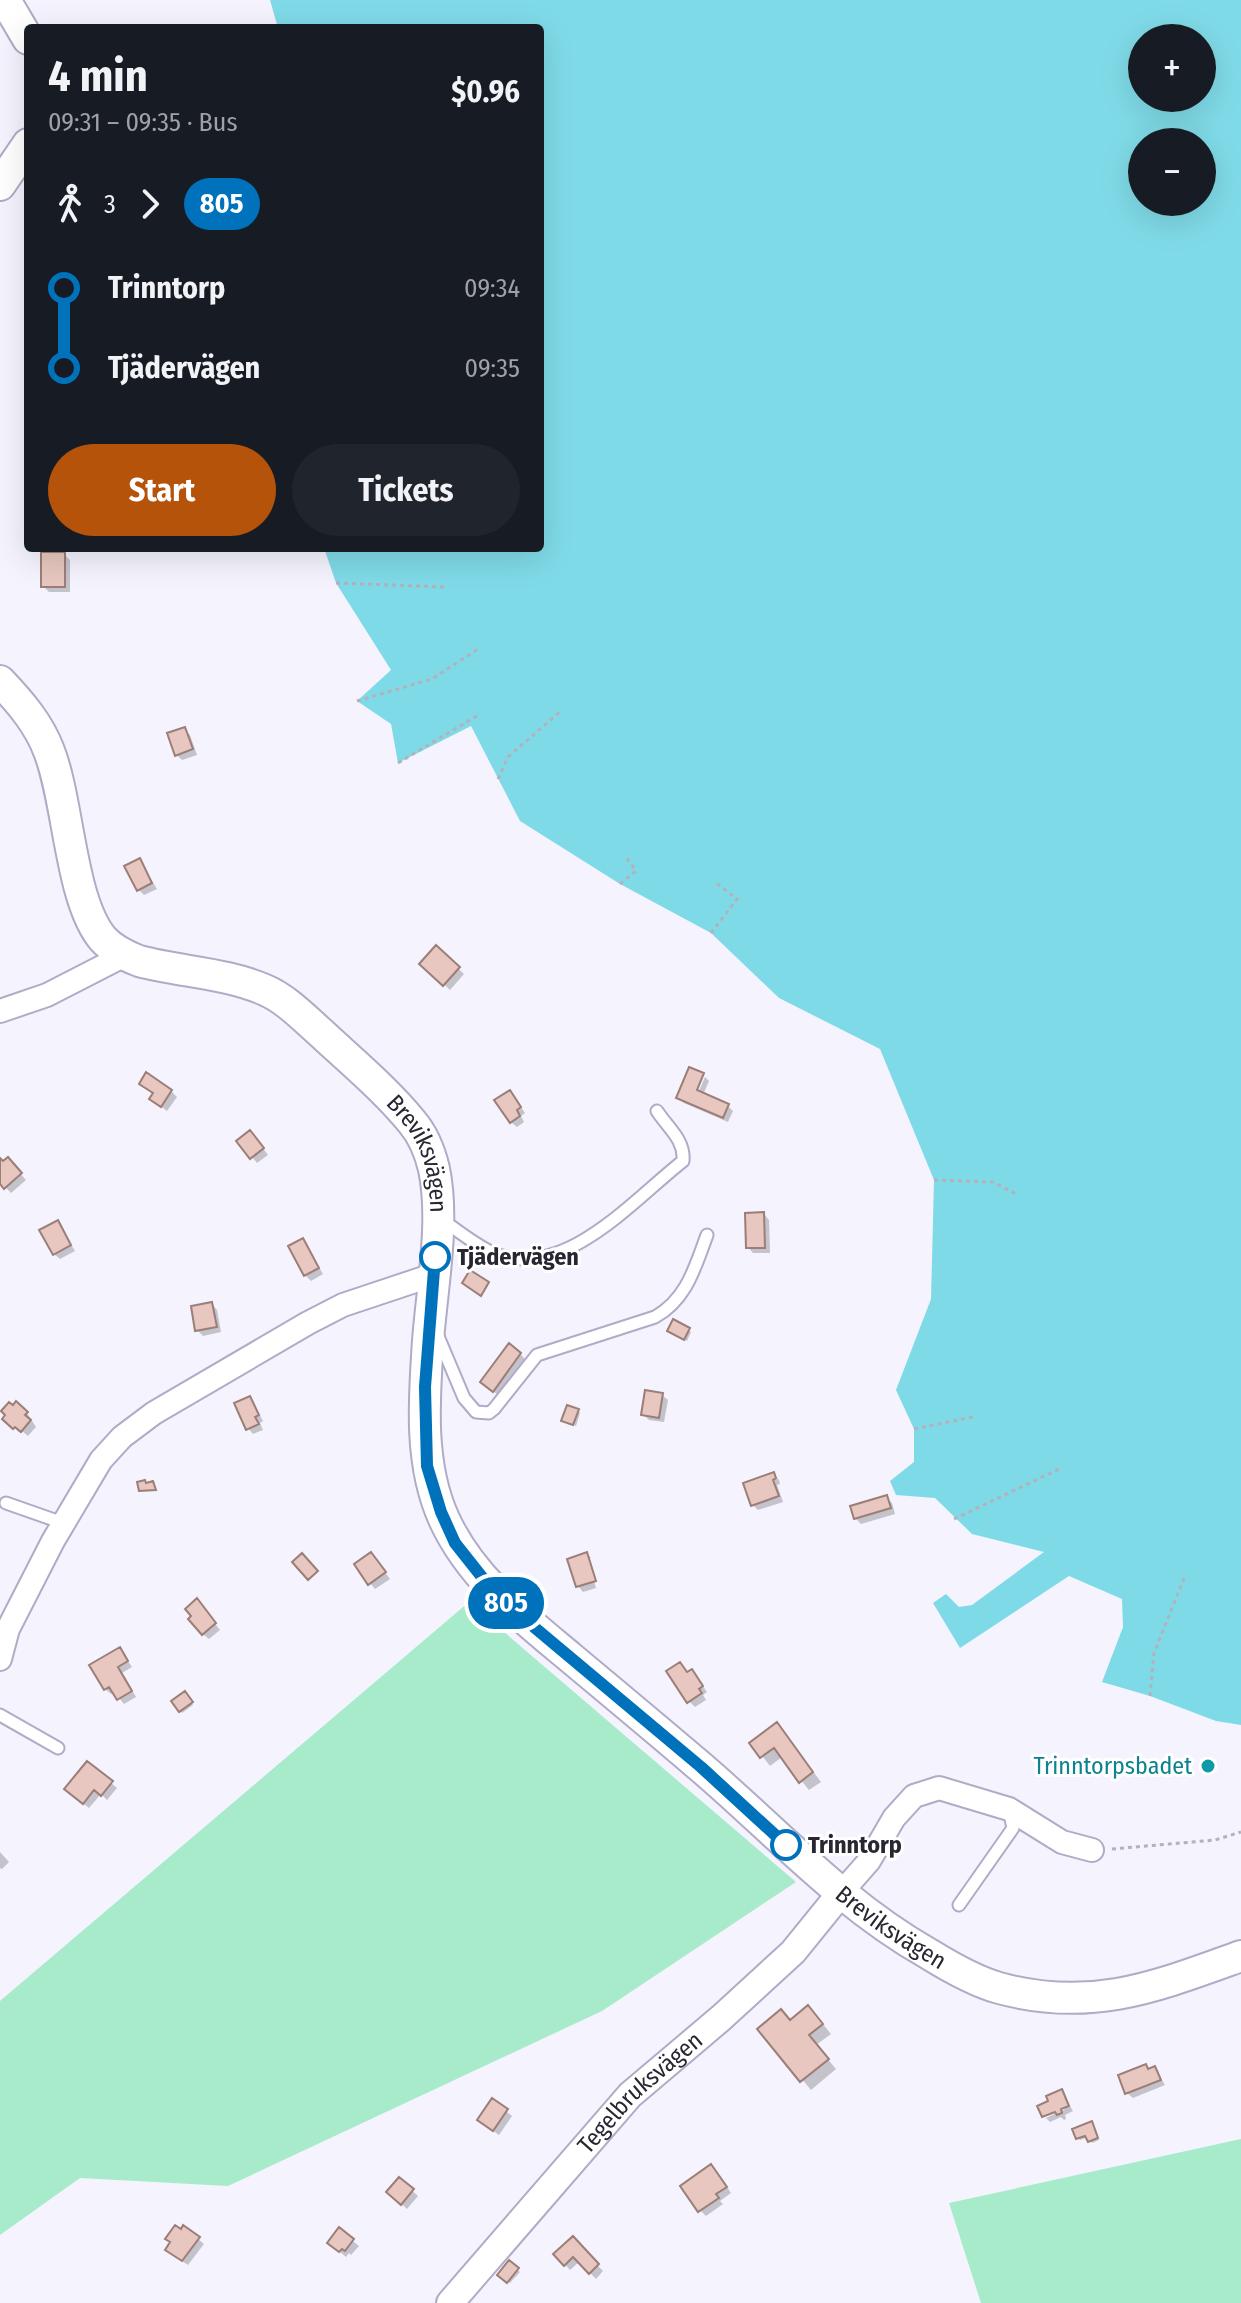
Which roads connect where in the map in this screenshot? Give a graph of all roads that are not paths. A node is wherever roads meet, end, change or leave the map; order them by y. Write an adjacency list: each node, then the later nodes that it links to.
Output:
1 (5, 0): 2 (main road)
2 (24, 32)
3 (24, 150): 4 (main road)
4 (0, 185)
5 (0, 681): 6 (main road, Breviksvägen)
6 (125, 955): 7 (street); 9 (main road, Breviksvägen)
7 (0, 1011)
8 (657, 1111): 9 (lane)
9 (437, 1217): 11 (main road, Breviksvägen)
10 (707, 1235): 12 (lane)
11 (433, 1275): 12 (main road, Breviksvägen); 14 (street)
12 (430, 1314): 20 (main road, Breviksvägen)
13 (6, 1503): 14 (lane)
14 (63, 1523): 15 (street)
15 (0, 1659)
16 (0, 1715): 17 (lane)
17 (58, 1748)
18 (1009, 1809): 19 (street); 20 (street); 21 (lane)
19 (1092, 1850)
20 (840, 1894): 22 (main road, Breviksvägen); 23 (street, Tegelbruksvägen)
21 (959, 1905)
22 (1241, 1956)
23 (450, 2303)

